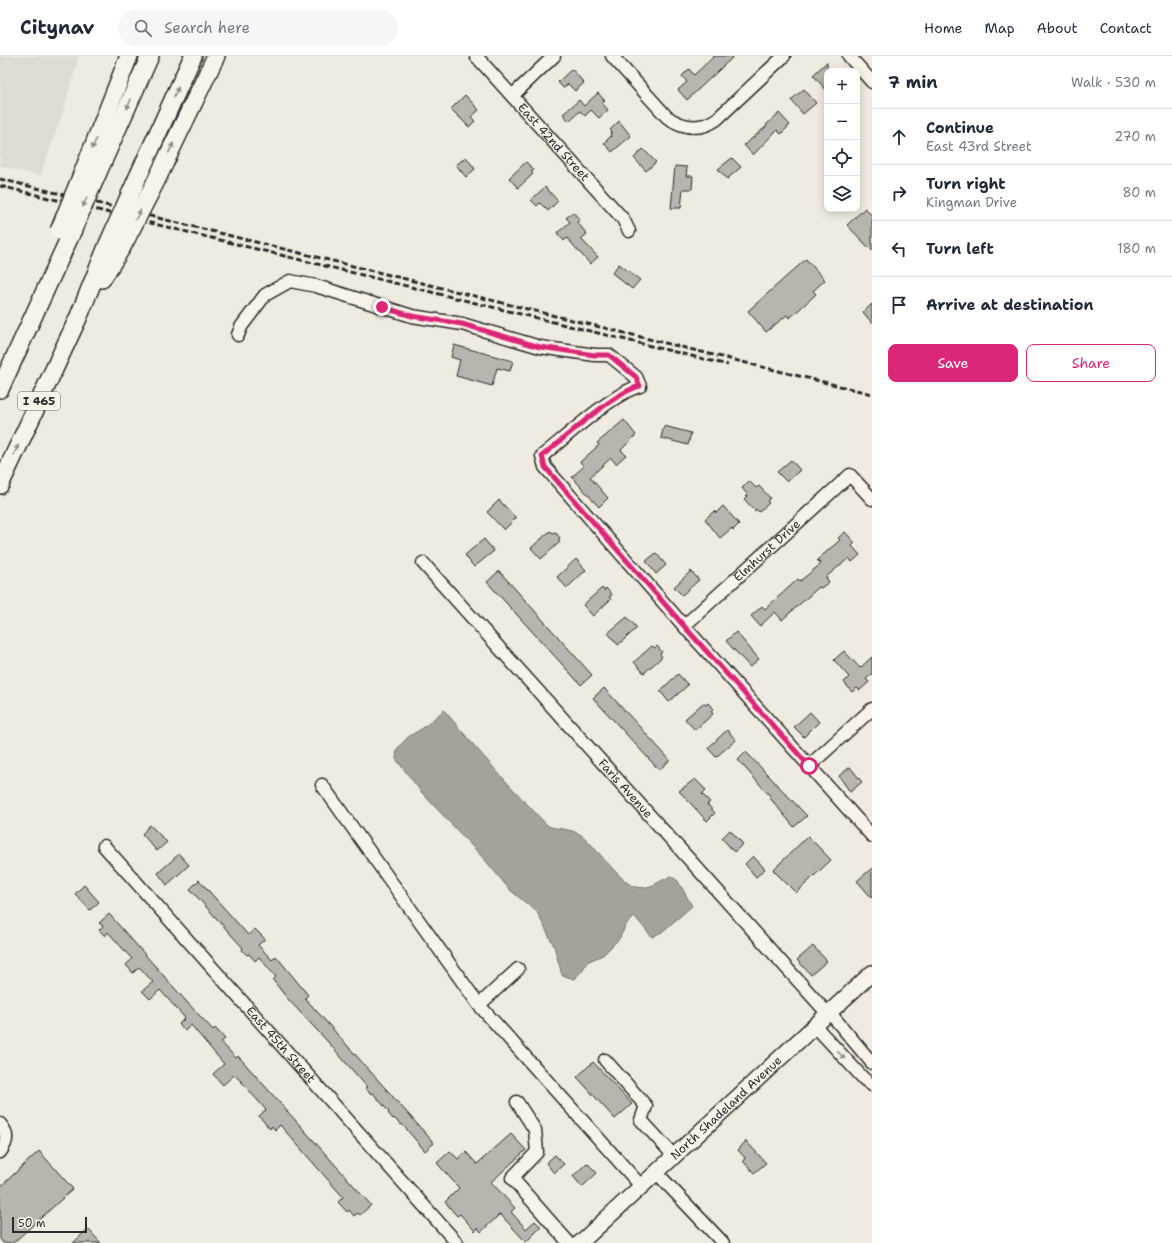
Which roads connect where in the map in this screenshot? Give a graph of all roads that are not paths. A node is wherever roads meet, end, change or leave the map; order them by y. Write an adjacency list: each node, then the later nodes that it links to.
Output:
1 (129, 56): 12 (highway, one-way to 12)
2 (150, 56): 12 (highway, one-way to 12)
3 (193, 56): 14 (highway, I 465, one-way to 3, bridge)
4 (216, 56): 14 (highway, one-way to 4, bridge)
5 (476, 56): 11 (street, East 42nd Street)
6 (554, 56): 11 (street)
7 (612, 56): 8 (street)
8 (784, 56)
9 (849, 56): 10 (street)
10 (872, 82)
11 (512, 96): 13 (street, East 42nd Street)
12 (92, 168): 16 (highway, one-way to 16, bridge)
13 (629, 231)
14 (115, 245): 17 (highway, I 465, one-way to 14)
15 (238, 335): 20 (street)
16 (3, 381)
17 (0, 485)
18 (872, 499): 20 (street, Elmhurst Drive)
19 (423, 563): 29 (street, Faris Avenue)
20 (684, 626): 22 (street)
21 (872, 709): 22 (street)
22 (809, 766): 24 (street)
23 (322, 785): 28 (street)
24 (872, 836)
25 (104, 846): 40 (street, East 45th Street)
26 (518, 969): 28 (street)
27 (872, 973): 29 (main road, North Shadeland Avenue)
28 (479, 1005): 39 (street)
29 (829, 1013): 30 (main road, North Shadeland Avenue); 32 (street, Faris Avenue)
30 (815, 1026): 33 (street, one-way to 33); 37 (main road, North Shadeland Avenue)
31 (605, 1060): 37 (street)
32 (872, 1064)
33 (872, 1085)
34 (517, 1102): 41 (street)
35 (0, 1124): 36 (street)
36 (0, 1152)
37 (674, 1156): 38 (main road, North Shadeland Avenue)
38 (656, 1172): 39 (main road, North Shadeland Avenue); 43 (street)
39 (641, 1186): 42 (main road, North Shadeland Avenue)
40 (458, 1243)
41 (569, 1243)
42 (580, 1243)
43 (722, 1243)

